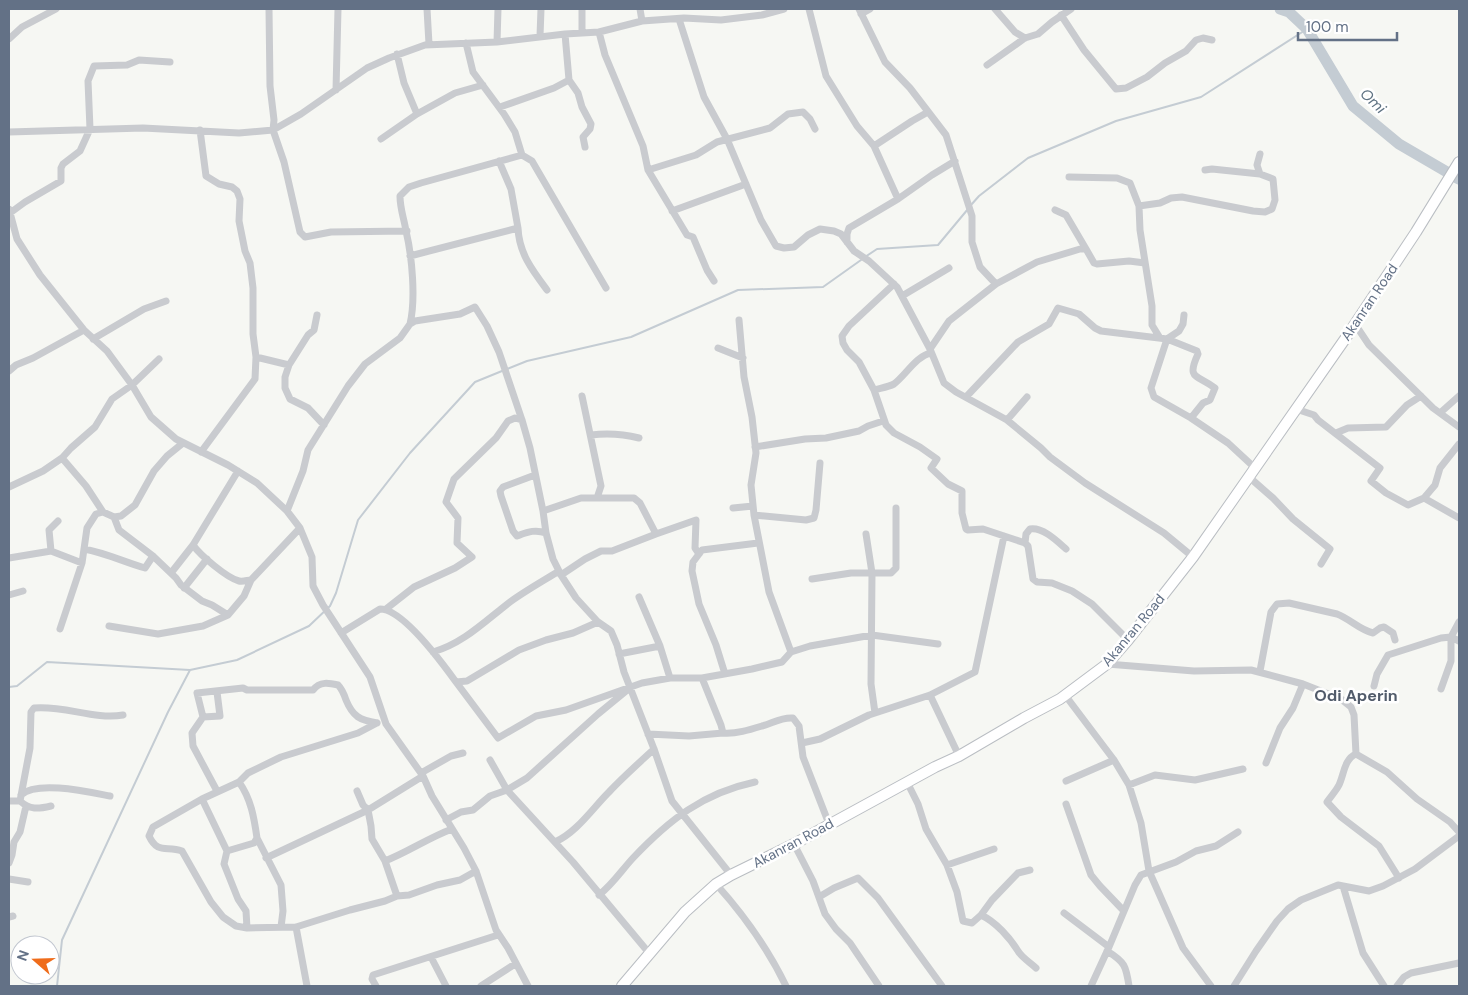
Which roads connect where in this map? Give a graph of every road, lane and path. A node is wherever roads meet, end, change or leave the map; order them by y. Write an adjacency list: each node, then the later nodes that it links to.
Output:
1 (56, 9): 23 (street)
2 (269, 9): 40 (street)
3 (338, 9): 33 (street)
4 (426, 9): 27 (street)
5 (498, 9): 25 (street)
6 (541, 9): 21 (street)
7 (582, 9): 19 (street)
8 (640, 9): 17 (street)
9 (784, 9): 16 (street)
10 (809, 9): 44 (street)
11 (870, 9): 14 (street)
12 (995, 9): 22 (street)
13 (1072, 9): 15 (street)
14 (860, 11): 35 (street)
15 (1061, 15): 22 (street); 24 (street)
16 (678, 19): 17 (street); 43 (street)
17 (642, 21): 18 (street)
18 (599, 32): 19 (street); 51 (street)
19 (582, 33): 20 (street)
20 (565, 34): 21 (street); 31 (street)
21 (540, 36): 25 (street)
22 (1025, 38): 30 (street)
23 (9, 39)
24 (1212, 40)
25 (497, 42): 26 (street)
26 (466, 43): 27 (street); 32 (street)
27 (429, 44): 28 (street)
28 (397, 54): 33 (street); 36 (street)
29 (170, 62): 37 (street)
30 (987, 65)
31 (569, 80): 34 (street); 45 (street)
32 (483, 84): 34 (street); 36 (street)
33 (336, 90): 40 (street)
34 (500, 107): 47 (street)
35 (928, 112): 44 (street); 49 (street)
36 (417, 114): 42 (street)
37 (90, 129): 39 (street); 41 (street); 59 (street)
38 (815, 129): 43 (street)
39 (200, 130): 40 (street); 85 (street)
40 (272, 130): 62 (street)
41 (9, 132)
42 (381, 139)
43 (727, 139): 51 (street); 55 (street)
44 (874, 146): 56 (street)
45 (585, 147)
46 (1260, 154): 53 (street)
47 (522, 155): 48 (street); 71 (street)
48 (499, 161): 61 (street); 62 (street)
49 (955, 161): 56 (street); 70 (street)
50 (1459, 162): 79 (main road, Akanran Road)
51 (648, 170): 60 (street)
52 (1205, 170): 53 (street)
53 (1260, 174): 57 (street)
54 (1069, 177): 57 (street)
55 (746, 184): 60 (street); 63 (street)
56 (898, 199): 63 (street)
57 (1139, 206): 66 (street)
58 (1055, 210): 64 (street)
59 (10, 211): 80 (street)
60 (672, 212): 68 (street)
61 (518, 228): 65 (street); 72 (street)
62 (407, 231): 65 (street)
63 (847, 242): 69 (street)
64 (1086, 249): 66 (street); 70 (street)
65 (410, 256): 77 (street)
66 (1145, 263): 81 (street)
67 (949, 268): 73 (street)
68 (714, 281)
69 (894, 284): 73 (street); 91 (street)
70 (996, 284): 84 (street)
71 (606, 288)
72 (547, 290)
73 (902, 296): 84 (street)
74 (166, 301): 82 (street)
75 (1184, 314): 81 (street)
76 (317, 315): 88 (street)
77 (413, 320): 100 (street); 103 (street)
78 (739, 320): 86 (street)
79 (1355, 324): 93 (street); 97 (main road, Akanran Road)
80 (84, 330): 82 (street); 89 (street)
81 (1164, 338): 95 (street); 99 (street); 99 (street)
82 (93, 339): 90 (street)
83 (718, 348): 86 (street)
84 (930, 351): 91 (street); 95 (street)
85 (256, 357): 88 (street); 111 (street)
86 (743, 358): 110 (street)
87 (159, 360): 90 (street)
88 (289, 365): 103 (street)
89 (9, 371)
90 (132, 385): 108 (street); 112 (street)
91 (874, 390): 102 (street)
92 (582, 396): 106 (street)
93 (1421, 396): 98 (street); 105 (street)
94 (1459, 396): 98 (street)
95 (966, 397): 101 (street)
96 (1027, 397): 101 (street)
97 (1296, 409): 105 (street); 115 (main road, Akanran Road)
98 (1440, 413): 104 (street)
99 (1191, 418): 115 (street)
100 (522, 420): 116 (street); 157 (street)
101 (1007, 420): 143 (street)
102 (883, 421): 110 (street); 134 (street)
103 (324, 425): 124 (street)
104 (1459, 427)
105 (1336, 433): 119 (street)
106 (591, 435): 107 (street); 118 (street)
107 (639, 438)
108 (183, 443): 111 (street); 127 (street)
109 (1459, 444): 119 (street)
110 (755, 447): 120 (street)
111 (200, 452): 114 (street)
112 (62, 458): 117 (street); 125 (street)
113 (820, 463): 126 (street)
114 (238, 471): 124 (street); 137 (street)
115 (1252, 473): 143 (main road, Akanran Road); 147 (street)
116 (534, 475): 123 (street); 131 (street)
117 (9, 486)
118 (598, 498): 123 (street); 132 (street)
119 (1424, 498): 128 (street)
120 (752, 506): 121 (street); 126 (street)
121 (733, 508)
122 (896, 508): 150 (street)
123 (543, 510): 131 (street)
124 (287, 511): 130 (street)
125 (103, 512): 127 (street); 139 (street)
126 (754, 515): 135 (street)
127 (114, 517): 142 (street)
128 (1459, 518)
129 (58, 521): 140 (street)
130 (300, 528): 152 (street); 163 (street)
131 (546, 534): 149 (street)
132 (656, 534): 141 (street); 149 (street)
133 (866, 534): 150 (street)
134 (1004, 536): 136 (street); 185 (street)
135 (758, 543): 141 (street); 172 (street)
136 (1025, 543): 138 (street); 166 (street)
137 (193, 545): 145 (street); 148 (street)
138 (1066, 548)
139 (84, 549): 142 (street); 146 (street)
140 (51, 552): 144 (street); 146 (street)
141 (699, 554): 176 (street)
142 (153, 556): 148 (street)
143 (1193, 557): 166 (main road, Akanran Road)
144 (9, 558)
145 (207, 559): 152 (street); 153 (street)
146 (82, 563): 162 (street)
147 (1321, 564)
148 (171, 573): 153 (street)
149 (560, 573): 159 (street); 171 (street)
150 (872, 573): 151 (street); 164 (street)
151 (812, 579)
152 (251, 580): 158 (street)
153 (184, 588): 158 (street)
154 (23, 591): 155 (street)
155 (9, 595)
156 (639, 597): 170 (street)
157 (386, 609): 163 (street); 171 (street)
158 (228, 615): 161 (street)
159 (598, 622): 173 (street); 179 (street)
160 (1459, 622): 165 (street)
161 (109, 626)
162 (60, 629)
163 (342, 633): 190 (street)
164 (872, 635): 169 (street); 172 (street); 187 (street)
165 (1450, 637): 168 (street); 181 (street); 183 (street)
166 (1128, 640): 174 (main road, Akanran Road)
167 (1395, 640): 175 (street)
168 (1459, 641)
169 (938, 644)
170 (660, 646): 173 (street); 177 (street)
171 (433, 652): 179 (street)
172 (791, 652): 176 (street)
173 (619, 654): 182 (street)
174 (1107, 664): 175 (street); 186 (main road, Akanran Road)
175 (1260, 671): 180 (street)
176 (725, 674): 178 (street)
177 (670, 678): 178 (street); 182 (street)
178 (702, 678): 193 (street)
179 (456, 682): 182 (street)
180 (1303, 684): 197 (street); 201 (street)
181 (1374, 686)
182 (630, 688): 192 (street); 209 (street)
183 (1441, 688)
184 (217, 692): 189 (street); 189 (street); 191 (street)
185 (930, 695): 187 (street); 198 (street)
186 (1065, 695): 198 (main road, Akanran Road); 200 (street)
187 (875, 712): 194 (street)
188 (123, 715): 215 (street)
189 (203, 717): 210 (street)
190 (385, 721): 191 (street); 203 (street)
191 (377, 723): 204 (street)
192 (648, 734): 193 (street); 195 (street)
193 (723, 734): 194 (street)
194 (802, 743): 221 (street)
195 (654, 749): 219 (street); 227 (street)
196 (463, 753): 203 (street)
197 (1356, 754): 224 (street); 239 (street)
198 (959, 756): 206 (main road, Akanran Road)
199 (490, 760): 209 (street)
200 (1114, 760): 207 (street); 208 (street)
201 (1266, 763)
202 (1243, 768): 208 (street)
203 (422, 775): 218 (street); 220 (street)
204 (239, 782): 210 (street); 226 (street)
205 (755, 782): 219 (street)
206 (907, 782): 221 (main road, Akanran Road); 234 (street)
207 (1066, 782)
208 (1129, 785): 237 (street)
209 (507, 790): 220 (street); 227 (street)
210 (217, 791): 213 (street)
211 (357, 791): 218 (street)
212 (110, 796): 215 (street)
213 (202, 799): 230 (street); 252 (street)
214 (9, 801): 215 (street)
215 (22, 801): 217 (street); 233 (street)
216 (1066, 804): 247 (street)
217 (51, 806)
218 (368, 810): 231 (street); 232 (street)
219 (681, 813): 238 (street); 244 (street)
220 (446, 820): 222 (street)
221 (829, 824): 228 (main road, Akanran Road)
222 (452, 829): 232 (street); 236 (street)
223 (1238, 832): 237 (street)
224 (1459, 832)
225 (1459, 836): 239 (street)
226 (257, 838): 230 (street); 231 (street)
227 (555, 842): 244 (street)
228 (794, 844): 238 (main road, Akanran Road); 246 (street)
229 (994, 849): 234 (street)
230 (227, 850): 252 (street)
231 (266, 858): 250 (street)
232 (385, 861): 245 (street)
233 (9, 863)
234 (947, 865): 249 (street)
235 (1030, 870): 249 (street)
236 (476, 871): 245 (street); 253 (street)
237 (1149, 871): 247 (street); 271 (street)
238 (731, 875): 242 (main road, Akanran Road)
239 (1400, 878): 243 (street)
240 (9, 879): 241 (street)
241 (28, 882)
242 (716, 884): 255 (main road, Akanran Road); 266 (street)
243 (1343, 886): 272 (street); 273 (street)
244 (599, 895): 255 (street)
245 (398, 896): 251 (street)
246 (819, 897): 267 (street); 268 (street)
247 (1123, 910): 254 (street)
248 (1064, 913): 254 (street)
249 (981, 915): 259 (street)
250 (281, 926): 251 (street); 252 (street)
251 (296, 927): 261 (street)
252 (247, 928)
253 (498, 935): 256 (street); 257 (street)
254 (1108, 949): 269 (street); 270 (street)
255 (649, 953): 260 (main road, Akanran Road)
256 (431, 956): 262 (street); 263 (street)
257 (515, 964): 264 (street); 265 (street)
258 (1459, 964): 274 (street)
259 (1036, 968)
260 (627, 985)
261 (307, 986)
262 (376, 986)
263 (446, 986)
264 (481, 986)
265 (528, 986)
266 (786, 986)
267 (879, 986)
268 (942, 986)
269 (1091, 986)
270 (1129, 986)
271 (1211, 986)
272 (1234, 986)
273 (1384, 986)
274 (1397, 986)

